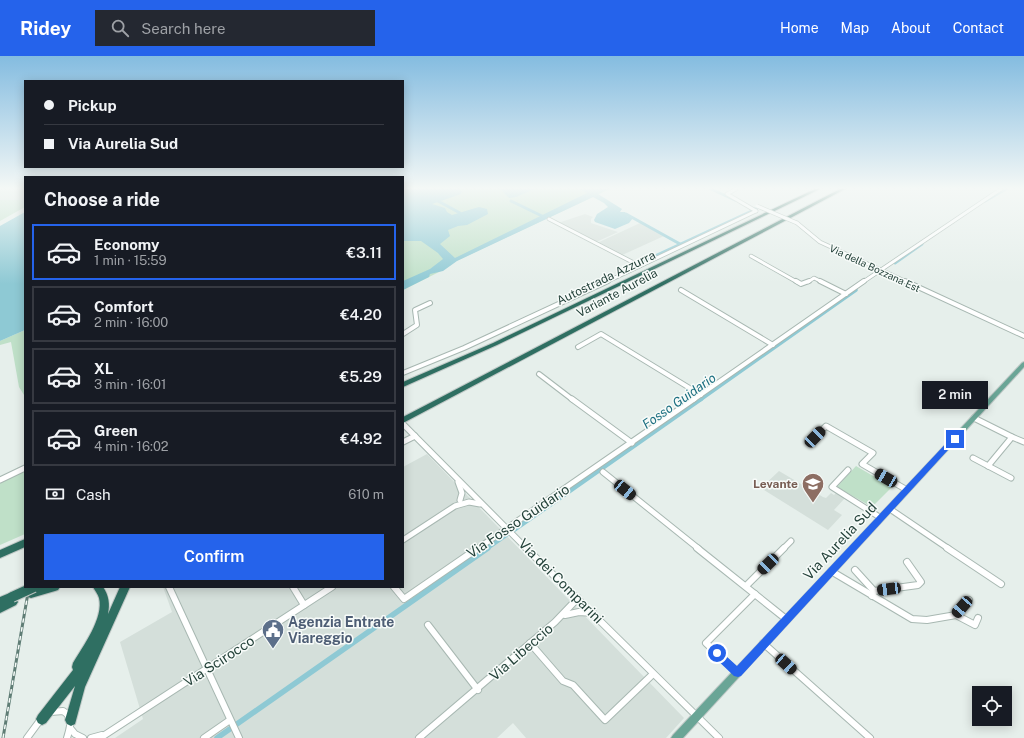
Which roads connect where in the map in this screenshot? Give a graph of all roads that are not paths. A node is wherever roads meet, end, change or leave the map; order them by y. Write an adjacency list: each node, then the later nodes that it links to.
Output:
1 (553, 221): 10 (street)
2 (728, 221): 10 (street)
3 (745, 221): 22 (highway, Autostrada Azzurra)
4 (752, 221): 23 (highway, Autostrada Azzurra)
5 (777, 221): 25 (highway, Variante Aurelia)
6 (782, 221): 27 (highway, Variante Aurelia)
7 (792, 221): 11 (street, Via della Bozzana Est, bridge)
8 (952, 221): 11 (street, Via Fosso Guidario)
9 (751, 256): 13 (street)
10 (640, 266): 20 (street)
11 (880, 271): 13 (street, Via Fosso Guidario); 16 (street, Via della Bozzana Est)
12 (680, 290): 17 (street)
13 (846, 294): 17 (street, Via Fosso Guidario)
14 (430, 303): 15 (street)
15 (404, 333)
16 (1024, 336)
17 (773, 345): 24 (street, Via Fosso Guidario)
18 (578, 347): 24 (street)
19 (1024, 364): 26 (main road, Via Aurelia Sud)
20 (404, 373)
21 (539, 374): 34 (street)
22 (404, 381)
23 (404, 385)
24 (701, 395): 34 (street, Via Fosso Guidario)
25 (404, 415)
26 (974, 418): 30 (street); 43 (main road, Via Aurelia Sud)
27 (404, 419)
28 (404, 425): 29 (street, Via dei Comparini)
29 (415, 436): 32 (street); 42 (street, Via dei Comparini)
30 (1012, 436): 33 (street); 36 (street)
31 (815, 437): 43 (street)
32 (404, 442)
33 (1024, 442)
34 (632, 443): 51 (street, Via Fosso Guidario)
35 (973, 458): 36 (street)
36 (988, 466): 40 (street)
37 (24, 468): 41 (street)
38 (848, 470): 50 (street)
39 (603, 472): 63 (street)
40 (1011, 478)
41 (0, 480)
42 (458, 480): 44 (street, Via dei Comparini); 45 (street)
43 (907, 490): 49 (main road, Via Aurelia Sud)
44 (472, 495): 45 (street); 46 (street); 47 (street, Via dei Comparini)
45 (460, 500): 48 (street)
46 (468, 502): 47 (street); 48 (street)
47 (482, 504): 51 (street, Via dei Comparini)
48 (455, 506): 53 (street)
49 (890, 509): 50 (main road, Via Aurelia Sud); 62 (street)
50 (881, 518): 61 (main road, Via Aurelia Sud)
51 (507, 528): 71 (street, Via Fosso Guidario); 75 (street, Via dei Comparini)
52 (24, 539): 56 (highway)
53 (404, 539)
54 (791, 541): 63 (street)
55 (24, 544): 56 (highway)
56 (11, 547): 57 (highway); 58 (highway)
57 (0, 549)
58 (0, 554)
59 (907, 562): 74 (street)
60 (855, 570): 74 (street)
61 (831, 571): 74 (street); 86 (main road, Via Aurelia Sud)
62 (1002, 584)
63 (746, 586): 73 (street)
64 (45, 588): 72 (highway)
65 (99, 588): 94 (highway)
66 (121, 588): 80 (highway)
67 (126, 588): 80 (highway)
68 (169, 588): 91 (street)
69 (294, 588): 79 (street)
70 (330, 588): 79 (street, Via Scirocco)
71 (395, 588)
72 (33, 590): 76 (highway)
73 (755, 594): 86 (street); 92 (street)
74 (873, 594): 84 (street)
75 (578, 598): 82 (street, Via dei Comparini); 83 (street, Via Libeccio)
76 (12, 600): 78 (highway); 81 (highway)
77 (969, 600): 84 (street)
78 (0, 602)
79 (304, 605): 91 (street, Via Scirocco)
80 (116, 606): 87 (highway)
81 (0, 608)
82 (593, 613): 83 (street); 93 (street, Via dei Comparini)
83 (565, 615): 89 (street, Via Libeccio)
84 (956, 615): 85 (street)
85 (978, 618)
86 (786, 619): 90 (main road, Via Aurelia Sud)
87 (109, 621): 94 (highway); 99 (highway)
88 (428, 625): 95 (street, Via Libeccio)
89 (530, 643): 93 (street); 95 (street, Via Libeccio)
90 (764, 643): 92 (main road, Via Aurelia Sud); 110 (street)
91 (206, 668): 98 (street); 100 (street, Via Scirocco)
92 (738, 672): 96 (main road, Via Aurelia Sud)
93 (653, 674): 96 (street, Via dei Comparini)
94 (66, 689): 97 (highway)
95 (478, 690): 107 (street, Via Libeccio)
96 (696, 716): 108 (main road, Via Aurelia Sud); 109 (street, Via dei Comparini)
97 (42, 718): 99 (street); 101 (street)
98 (231, 721): 105 (street); 106 (street)
99 (70, 724): 102 (street); 103 (street)
100 (103, 736): 104 (street, Via Scirocco)
101 (27, 738)
102 (67, 738)
103 (83, 738)
104 (91, 738)
105 (204, 738)
106 (239, 738)
107 (419, 738)
108 (676, 738)
109 (719, 738)
110 (870, 738)

